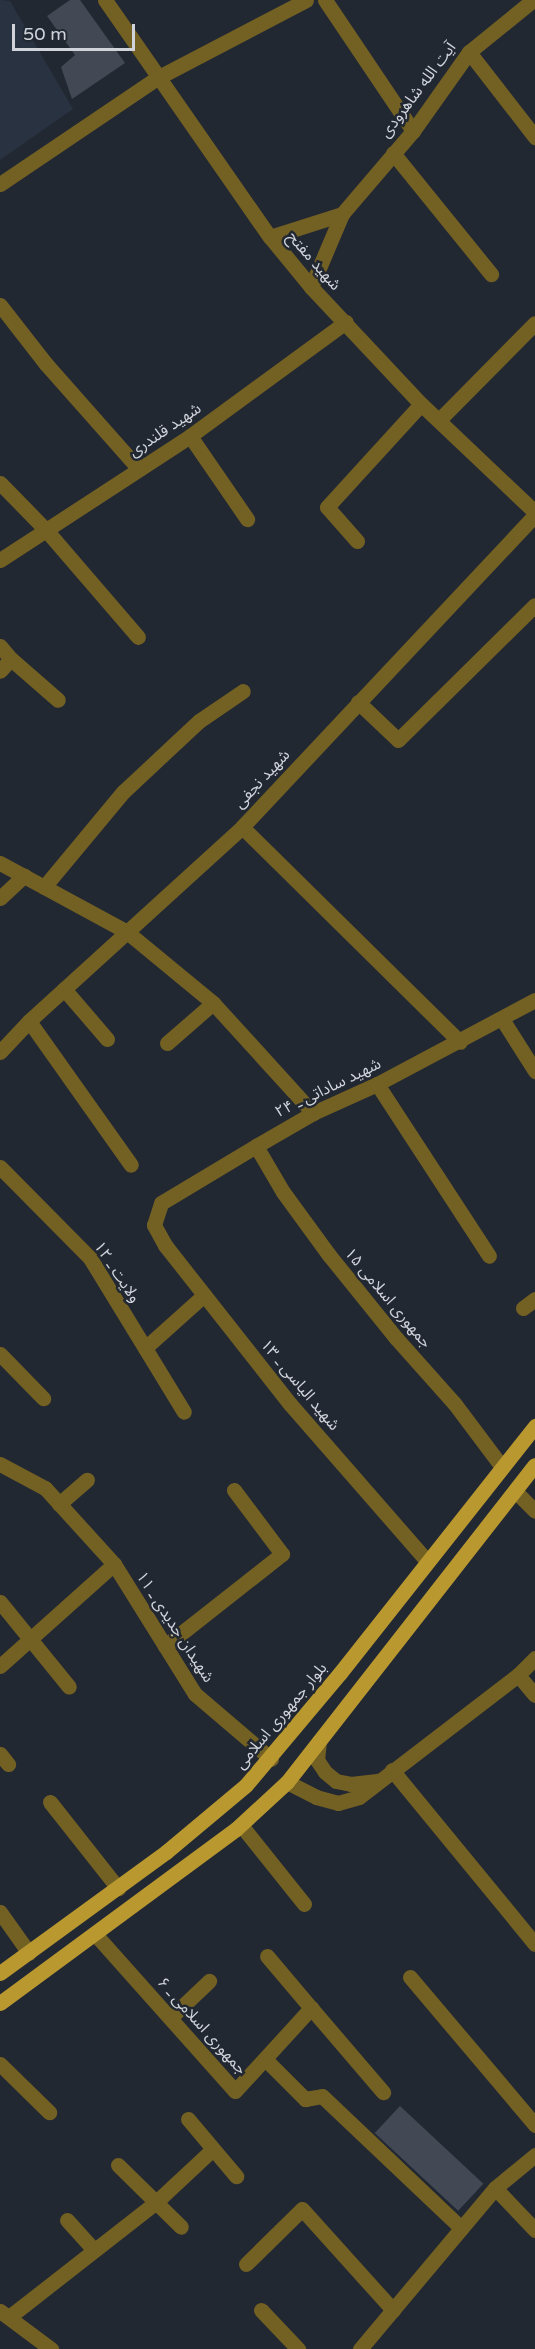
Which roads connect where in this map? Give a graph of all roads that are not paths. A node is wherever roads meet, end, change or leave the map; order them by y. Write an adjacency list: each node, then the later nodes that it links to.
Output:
1 (105, 0): 6 (street, شهید مفتح)
2 (306, 0): 6 (street)
3 (325, 0): 7 (street)
4 (533, 0): 5 (street, آیت الله شاهرودی)
5 (469, 52): 7 (street, آیت الله شاهرودی); 8 (street)
6 (157, 78): 10 (street); 12 (street, شهید مفتح)
7 (413, 131): 9 (street, آیت الله شاهرودی)
8 (535, 136)
9 (393, 153): 11 (street, آیت الله شاهرودی); 13 (street)
10 (2, 178)
11 (342, 214): 12 (street); 14 (street, آیت الله شاهرودی)
12 (270, 237): 14 (street, شهید مفتح)
13 (492, 274)
14 (311, 287): 16 (street, شهید مفتح)
15 (0, 305): 21 (street)
16 (346, 322): 18 (street, شهید مفتح); 20 (street, شهید قلندری)
17 (535, 323): 19 (street)
18 (421, 404): 19 (street, شهید مفتح); 26 (street)
19 (439, 420): 23 (street, شهید مفتح)
20 (190, 436): 21 (street, شهید قلندری); 24 (street)
21 (139, 469): 25 (street, شهید قلندری)
22 (0, 483): 25 (street)
23 (535, 514): 35 (street, شهید نجفی)
24 (247, 519)
25 (46, 530): 27 (street, شهید قلندری); 29 (street)
26 (357, 541)
27 (0, 560)
28 (535, 605): 35 (street)
29 (138, 637)
30 (0, 646): 31 (street)
31 (11, 659): 32 (street); 34 (street)
32 (0, 671)
33 (243, 691): 39 (street)
34 (58, 700)
35 (358, 702): 36 (street, شهید نجفی)
36 (243, 827): 41 (street, شهید نجفی); 48 (street)
37 (0, 862): 38 (street)
38 (24, 876): 39 (street); 40 (street)
39 (44, 887): 41 (street)
40 (0, 898)
41 (128, 932): 42 (street, شهید نجفی); 44 (street)
42 (64, 989): 46 (street, شهید نجفی); 47 (street)
43 (535, 1000): 45 (street, شهید ساداتی ـ ۲۴)
44 (213, 1003): 49 (street); 53 (street)
45 (502, 1019): 48 (street, شهید ساداتی ـ ۲۴); 51 (street)
46 (29, 1021): 50 (street, شهید نجفی); 55 (street)
47 (107, 1039)
48 (460, 1042): 52 (street, شهید ساداتی ـ ۲۴)
49 (167, 1043)
50 (1, 1049)
51 (535, 1071)
52 (378, 1084): 53 (street, شهید ساداتی ـ ۲۴); 58 (street)
53 (313, 1113): 54 (street, شهید ساداتی ـ ۲۴)
54 (256, 1146): 57 (street, شهید ساداتی ـ ۲۴); 69 (street, جمهوری اسلامی ۱۵)
55 (131, 1165)
56 (0, 1167): 62 (street, ولایت ـ ۱۲)
57 (154, 1225): 59 (street, شهید الیاسی ـ ۱۳)
58 (489, 1256)
59 (204, 1295): 62 (street); 75 (street, شهید الیاسی ـ ۱۳)
60 (535, 1299): 61 (street)
61 (522, 1308)
62 (145, 1348): 65 (street, ولایت ـ ۱۲)
63 (0, 1354): 64 (street)
64 (43, 1398)
65 (184, 1412)
66 (535, 1426): 69 (main road, بلوار جمهوری اسلامی)
67 (0, 1464): 73 (street)
68 (535, 1465): 72 (main road)
69 (502, 1467): 75 (main road, بلوار جمهوری اسلامی)
70 (87, 1480): 73 (street)
71 (234, 1490): 79 (street)
72 (515, 1491): 74 (street); 85 (main road)
73 (59, 1504): 76 (street)
74 (535, 1511)
75 (427, 1561): 82 (main road, بلوار جمهوری اسلامی)
76 (114, 1564): 78 (street, شهیدان جدیدی ـ ۱۱); 79 (street, شهیدان جدیدی ـ ۱۱)
77 (0, 1602): 78 (street)
78 (30, 1639): 81 (street, شهیدان جدیدی ـ ۱۱); 84 (street)
79 (165, 1646): 88 (street, شهیدان جدیدی ـ ۱۱)
80 (535, 1658): 83 (street)
81 (0, 1666)
82 (340, 1673): 85 (main road); 88 (main road, بلوار جمهوری اسلامی)
83 (518, 1675): 86 (street); 89 (street)
84 (69, 1687)
85 (359, 1691): 87 (main road)
86 (535, 1695)
87 (319, 1741): 90 (street); 91 (main road)
88 (271, 1759): 94 (main road, بلوار جمهوری اسلامی)
89 (392, 1770): 90 (street); 98 (street)
90 (377, 1781): 91 (street)
91 (287, 1782): 93 (main road)
92 (50, 1802): 94 (street)
93 (241, 1825): 95 (street); 97 (main road)
94 (118, 1888): 99 (main road, بلوار جمهوری اسلامی)
95 (304, 1904)
96 (0, 1912): 99 (street)
97 (95, 1934): 104 (main road); 106 (street, جمهوری اسلامی ـ ۶)
98 (535, 1944)
99 (29, 1953): 101 (main road, بلوار جمهوری اسلامی)
100 (267, 1956): 105 (street)
101 (0, 1973)
102 (410, 1977): 112 (street)
103 (209, 1981): 106 (street)
104 (0, 2003)
105 (311, 2008): 107 (street, جمهوری اسلامی ـ ۶); 109 (street)
106 (170, 2018): 107 (street, جمهوری اسلامی ـ ۶)
107 (265, 2059): 121 (street)
108 (0, 2064): 110 (street)
109 (382, 2092)
110 (49, 2112)
111 (188, 2119): 113 (street)
112 (535, 2125)
113 (213, 2149): 116 (street); 118 (street)
114 (535, 2155): 117 (street)
115 (118, 2165): 118 (street)
116 (236, 2176)
117 (495, 2188): 121 (street); 122 (street)
118 (155, 2203): 120 (street); 123 (street)
119 (67, 2220): 123 (street)
120 (181, 2227)
121 (461, 2228): 126 (street)
122 (535, 2230)
123 (93, 2249): 127 (street)
124 (246, 2264): 126 (street)
125 (261, 2310): 129 (street)
126 (393, 2310): 130 (street)
127 (4, 2314): 128 (street)
128 (51, 2349)
129 (298, 2349)
130 (360, 2349)

